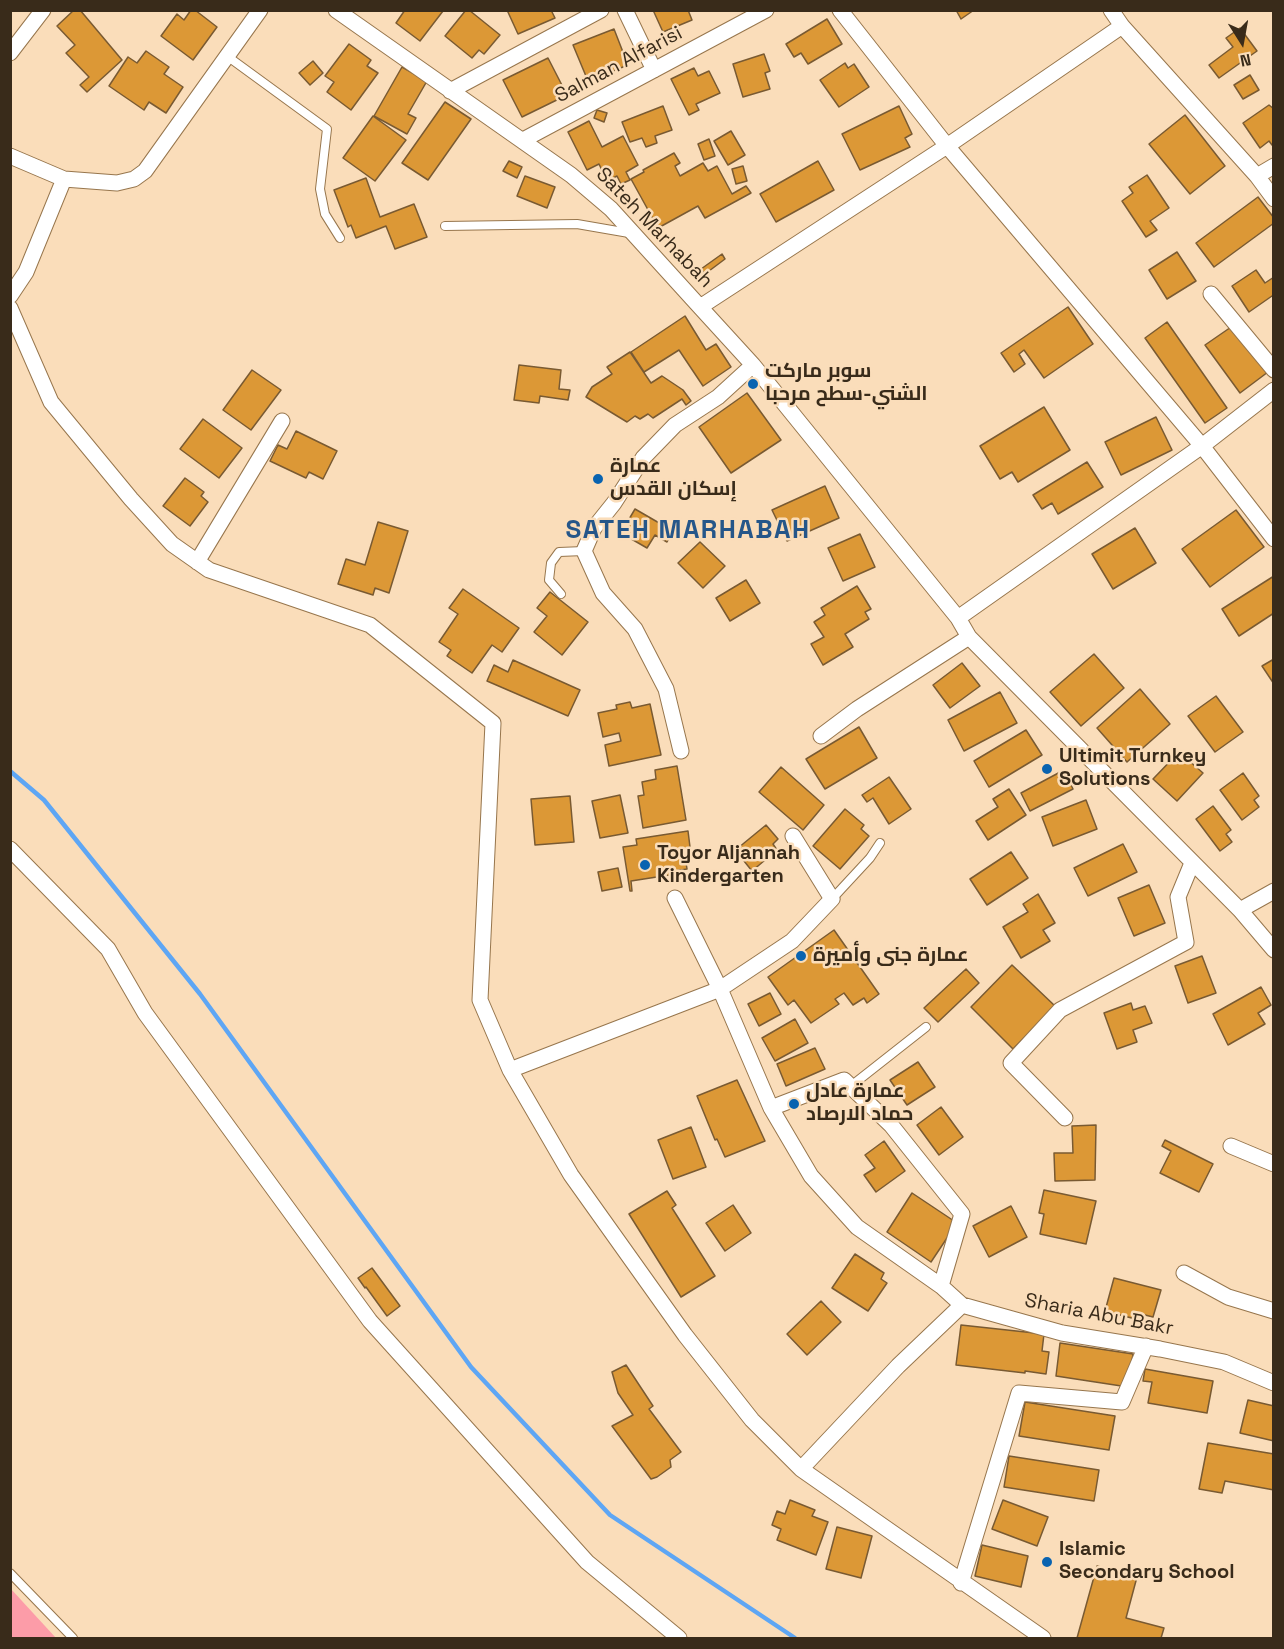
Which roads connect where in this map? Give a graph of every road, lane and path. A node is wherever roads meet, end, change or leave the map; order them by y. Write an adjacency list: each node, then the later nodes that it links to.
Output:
1 (43, 10): 10 (street)
2 (260, 10): 11 (street)
3 (336, 10): 13 (street, Sateh Marhabah)
4 (601, 10): 13 (street)
5 (625, 10): 12 (street)
6 (766, 10): 12 (street, Salman Alfarisi)
7 (840, 10): 15 (street)
8 (1111, 10): 9 (street)
9 (1122, 26): 15 (street, Sateh Marhabah); 18 (street)
10 (10, 53)
11 (227, 56): 19 (street); 23 (lane)
12 (654, 70): 14 (street, Salman Alfarisi)
13 (450, 91): 14 (street, Sateh Marhabah)
14 (523, 140): 22 (street, Sateh Marhabah)
15 (947, 146): 26 (street, Sateh Marhabah); 32 (street)
16 (10, 156): 19 (street)
17 (1274, 166): 18 (street)
18 (1257, 176): 20 (street)
19 (64, 179): 25 (street)
20 (1274, 199)
21 (446, 226): 22 (lane)
22 (634, 234): 26 (street, Sateh Marhabah)
23 (340, 238)
24 (1210, 294): 29 (street)
25 (10, 296)
26 (700, 307): 28 (street)
27 (10, 308): 35 (street)
28 (753, 365): 34 (street); 37 (street)
29 (1274, 370)
30 (1274, 390): 32 (street)
31 (282, 421): 35 (street)
32 (1202, 446): 33 (street); 37 (street)
33 (1274, 539)
34 (584, 551): 36 (lane); 40 (street)
35 (197, 562): 52 (street)
36 (561, 594)
37 (958, 618): 38 (street)
38 (969, 637): 39 (street); 44 (street)
39 (821, 736)
40 (681, 751)
41 (793, 836): 47 (street)
42 (880, 843): 47 (lane)
43 (10, 849): 68 (street)
44 (1192, 863): 48 (street); 55 (street)
45 (1274, 891): 48 (street)
46 (675, 897): 50 (street, Sharia Abu Bakr)
47 (832, 899): 50 (street)
48 (1240, 910): 49 (street)
49 (1274, 950)
50 (720, 989): 52 (street); 54 (street, Sharia Abu Bakr)
51 (926, 1027): 53 (lane)
52 (510, 1070): 64 (street)
53 (850, 1086): 54 (street); 59 (street)
54 (771, 1108): 59 (street, Sharia Abu Bakr)
55 (1065, 1118)
56 (1231, 1146): 57 (street)
57 (1274, 1164)
58 (1184, 1273): 61 (street)
59 (941, 1286): 60 (street, Sharia Abu Bakr)
60 (962, 1305): 62 (street, Sharia Abu Bakr); 64 (street)
61 (1274, 1311)
62 (1146, 1346): 63 (street, Sharia Abu Bakr); 66 (street)
63 (1274, 1383)
64 (801, 1469): 66 (street)
65 (10, 1573): 67 (lane)
66 (962, 1583): 69 (street)
67 (73, 1638)
68 (679, 1638)
69 (1043, 1638)

